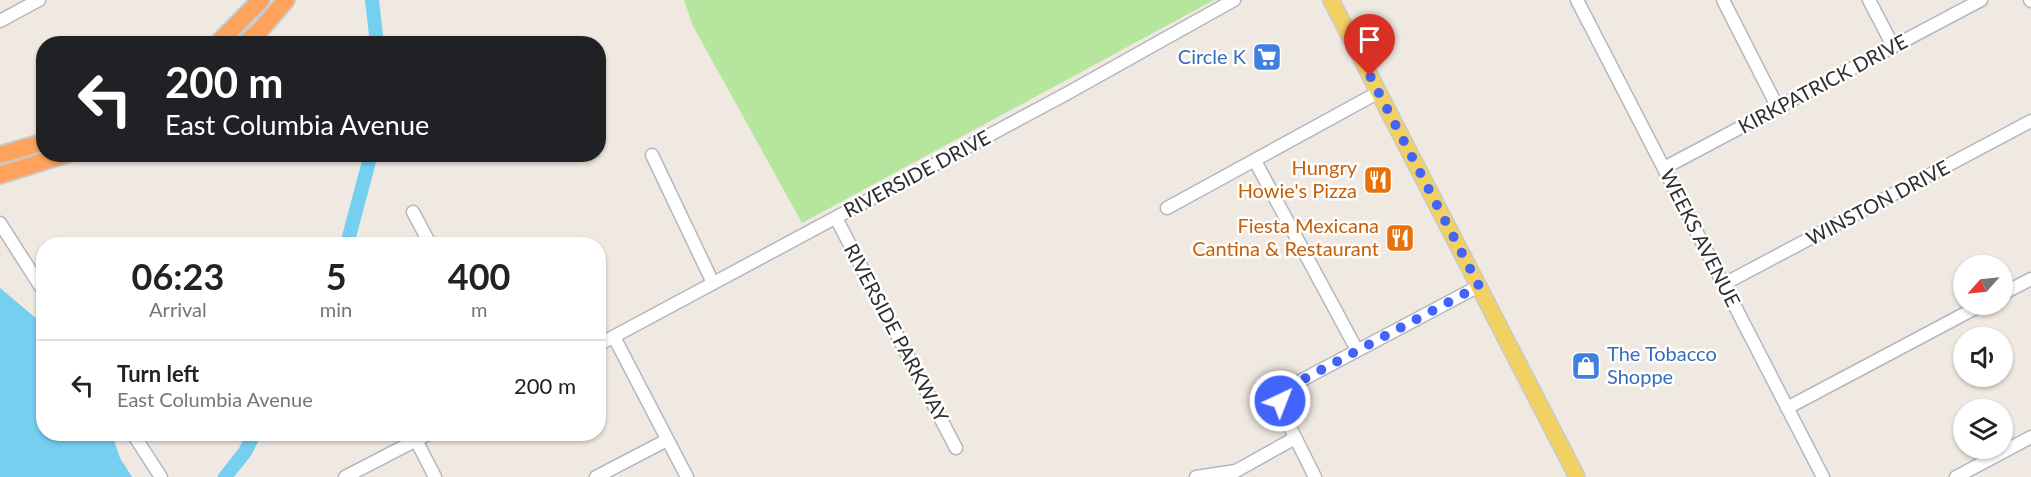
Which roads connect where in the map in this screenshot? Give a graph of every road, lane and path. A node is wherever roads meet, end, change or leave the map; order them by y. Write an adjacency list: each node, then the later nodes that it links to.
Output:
1 (39, 0): 10 (street)
2 (261, 0): 11 (highway)
3 (286, 0): 12 (highway)
4 (1234, 0): 26 (street, RIVERSIDE DRIVE)
5 (1331, 0): 14 (main road)
6 (1577, 0): 22 (street, WEEKS AVENUE)
7 (1723, 0): 15 (street)
8 (1869, 0): 13 (street)
9 (1981, 0): 13 (street, KIRKPATRICK DRIVE)
10 (0, 21)
11 (225, 36)
12 (253, 36)
13 (1893, 46): 15 (street, KIRKPATRICK DRIVE)
14 (1379, 92): 20 (street); 33 (main road)
15 (1778, 108): 22 (street, KIRKPATRICK DRIVE)
16 (2031, 121): 32 (street, WINSTON DRIVE)
17 (36, 145): 18 (highway)
18 (0, 154)
19 (652, 155): 31 (street)
20 (1255, 161): 24 (street); 38 (street)
21 (46, 162): 23 (highway)
22 (1664, 168): 32 (street, WEEKS AVENUE)
23 (0, 175)
24 (1167, 208)
25 (413, 212): 28 (street)
26 (836, 218): 31 (street, RIVERSIDE DRIVE); 46 (street, RIVERSIDE PARKWAY)
27 (0, 223): 29 (street)
28 (426, 237)
29 (36, 279)
30 (2031, 279): 34 (street)
31 (713, 283): 36 (street, RIVERSIDE DRIVE)
32 (1724, 284): 39 (street, WEEKS AVENUE)
33 (1479, 286): 38 (street); 54 (main road)
34 (2013, 288)
35 (1962, 315): 39 (street)
36 (614, 337): 37 (street, RIVERSIDE DRIVE); 42 (street)
37 (606, 341)
38 (1357, 350): 41 (street)
39 (1787, 408): 55 (street, WEEKS AVENUE)
40 (2031, 437): 56 (street)
41 (1295, 438): 52 (street); 53 (street)
42 (667, 440): 50 (street); 51 (street)
43 (138, 441): 47 (street)
44 (414, 441): 48 (street)
45 (417, 441): 49 (street)
46 (956, 448)
47 (161, 477)
48 (345, 477)
49 (435, 477)
50 (596, 477)
51 (687, 477)
52 (1196, 477)
53 (1315, 477)
54 (1577, 477)
55 (1823, 477)
56 (1956, 477)

